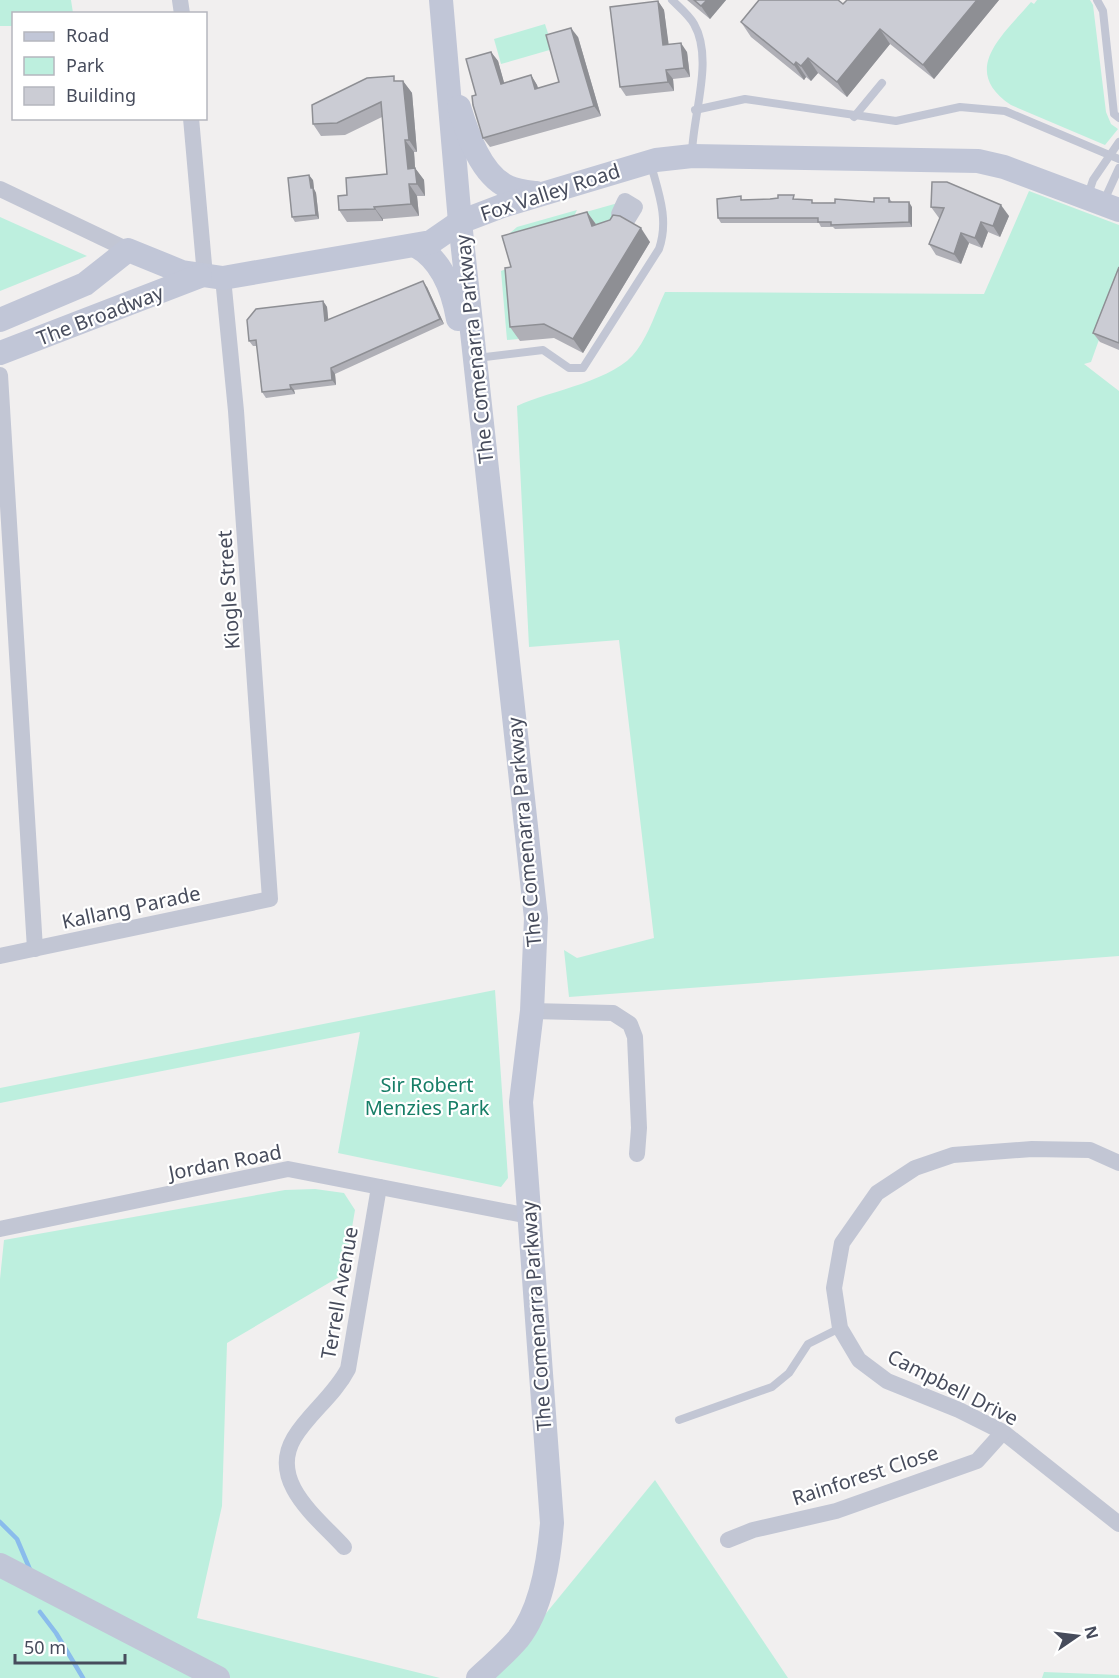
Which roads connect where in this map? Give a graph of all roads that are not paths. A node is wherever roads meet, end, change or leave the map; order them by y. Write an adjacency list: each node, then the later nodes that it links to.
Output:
1 (441, 0): 4 (main road, The Comenarra Parkway)
2 (672, 0): 6 (lane)
3 (1097, 0): 8 (lane)
4 (447, 70): 17 (main road); 19 (main road, The Comenarra Parkway)
5 (882, 83): 7 (lane)
6 (695, 110): 7 (lane); 11 (lane)
7 (854, 117): 12 (lane)
8 (1119, 118)
9 (191, 120): 22 (street, Kiogle Street)
10 (1119, 142): 12 (lane)
11 (692, 156): 14 (main road, Fox Valley Road); 18 (main road, Fox Valley Road)
12 (1110, 156): 13 (lane); 18 (lane)
13 (1119, 159)
14 (650, 161): 17 (main road, Fox Valley Road); 25 (lane)
15 (1119, 168): 18 (lane)
16 (0, 189): 21 (street, Fox Valley Road)
17 (538, 193): 19 (main road, Fox Valley Road)
18 (1103, 204)
19 (460, 222): 20 (main road, Fox Valley Road); 25 (main road, The Comenarra Parkway)
20 (416, 246): 22 (main road, Fox Valley Road); 27 (main road)
21 (128, 250): 22 (main road, Fox Valley Road); 23 (main road, The Broadway)
22 (210, 277): 24 (main road, The Broadway); 28 (street, Kiogle Street)
23 (0, 320)
24 (0, 353)
25 (474, 358): 27 (main road, The Comenarra Parkway)
26 (0, 375): 29 (street)
27 (477, 388): 31 (main road, The Comenarra Parkway)
28 (270, 899): 29 (street, Kallang Parade)
29 (35, 949): 30 (street, Kallang Parade)
30 (0, 956)
31 (532, 1011): 32 (street); 35 (main road, The Comenarra Parkway)
32 (637, 1154)
33 (1119, 1163): 37 (street, Campbell Drive)
34 (379, 1187): 35 (street, Jordan Road); 36 (street, Jordan Road); 42 (street, Terrell Avenue)
35 (529, 1216): 45 (main road, The Comenarra Parkway)
36 (0, 1229)
37 (840, 1328): 38 (lane); 39 (street, Campbell Drive)
38 (679, 1420)
39 (1003, 1432): 40 (street, Campbell Drive); 41 (street, Rainforest Close)
40 (1119, 1524)
41 (728, 1540)
42 (344, 1546)
43 (0, 1565): 44 (main road)
44 (218, 1678)
45 (478, 1678)

